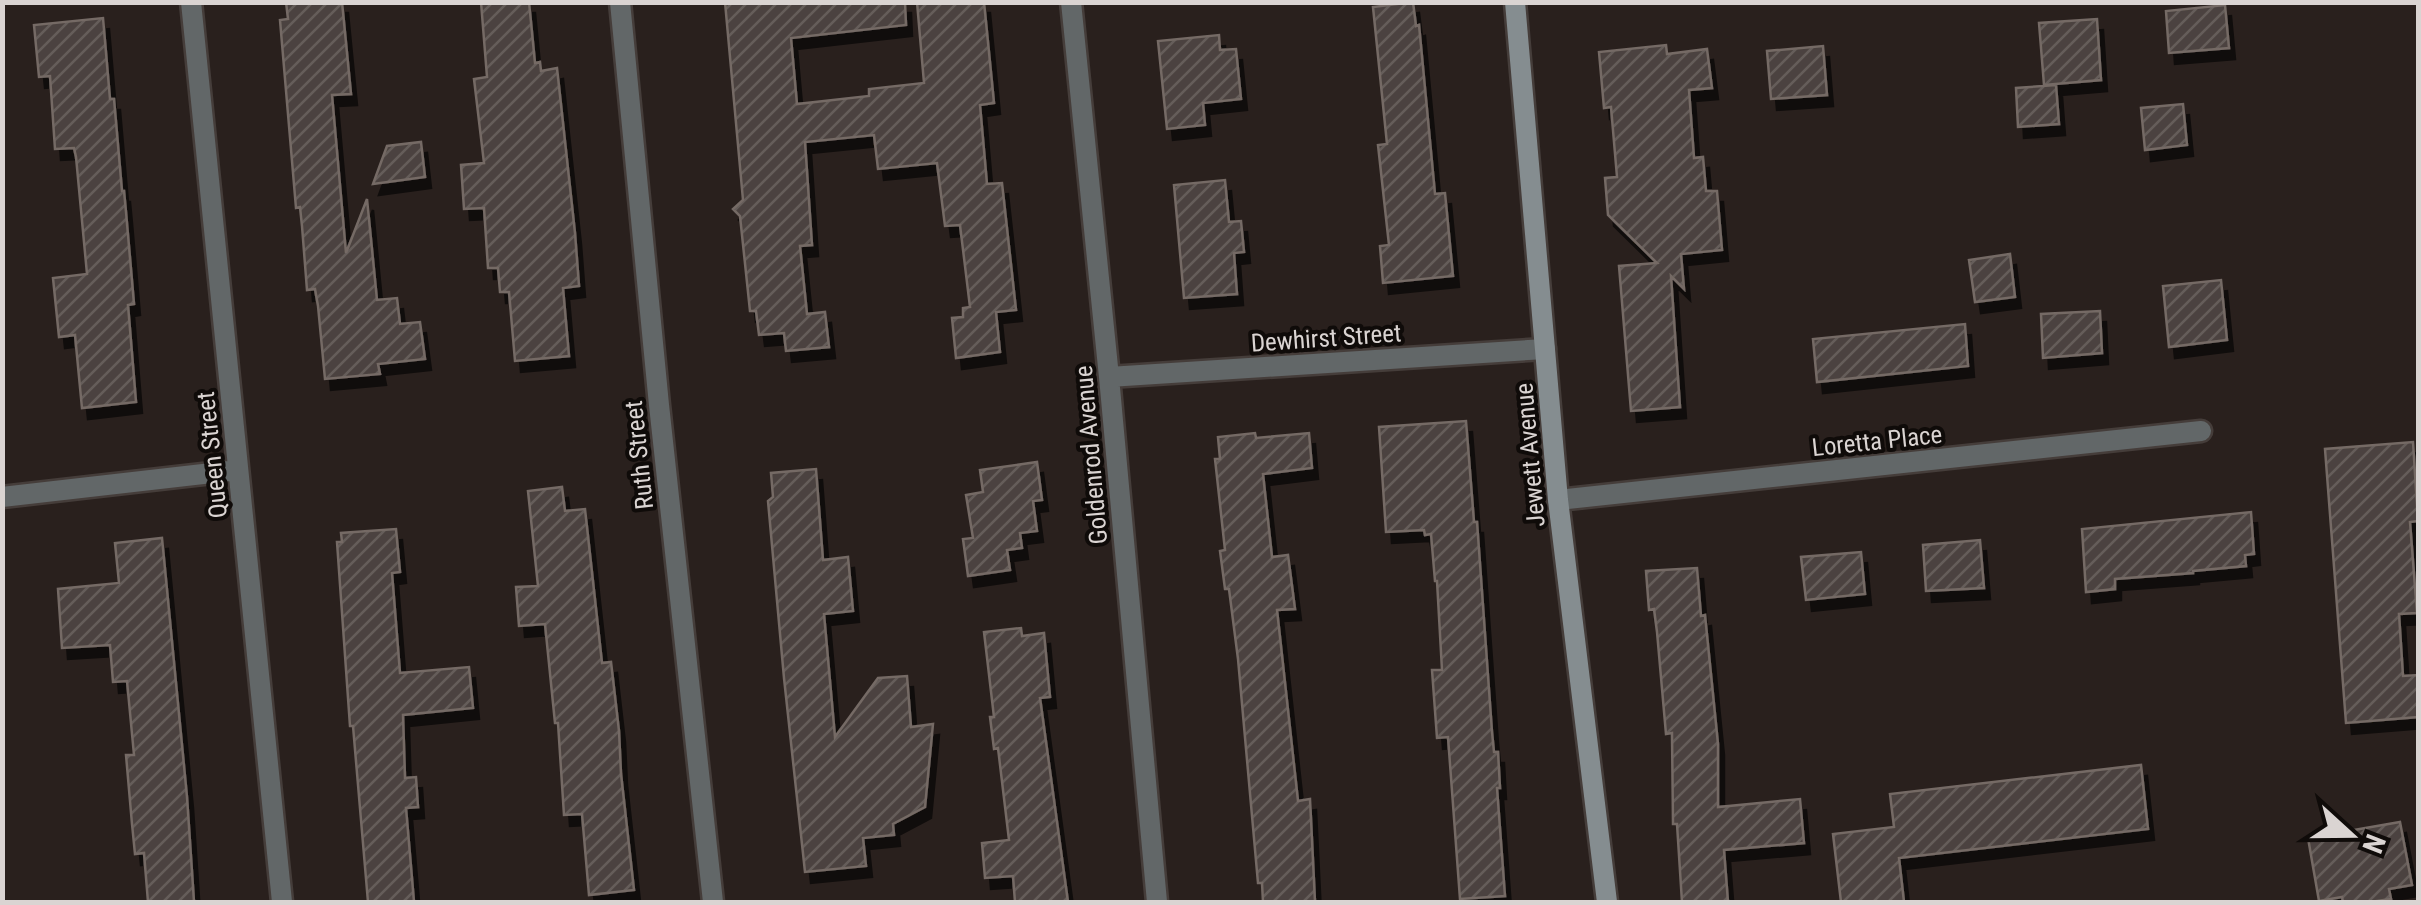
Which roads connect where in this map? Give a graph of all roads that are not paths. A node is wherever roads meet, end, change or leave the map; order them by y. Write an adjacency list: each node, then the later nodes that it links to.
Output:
1 (191, 2): 8 (street, Queen Street)
2 (620, 2): 12 (street, Ruth Street)
3 (1071, 2): 6 (street, Goldenrod Avenue)
4 (1515, 2): 5 (main road, Jewett Avenue)
5 (1545, 349): 6 (street, Dewhirst Street); 10 (main road, Jewett Avenue)
6 (1109, 377): 13 (street, Goldenrod Avenue)
7 (2201, 431): 10 (street, Loretta Place)
8 (238, 470): 9 (street); 11 (street, Queen Street)
9 (2, 497)
10 (1558, 500): 14 (main road, Jewett Avenue)
11 (282, 902)
12 (713, 902)
13 (1157, 902)
14 (1606, 902)

